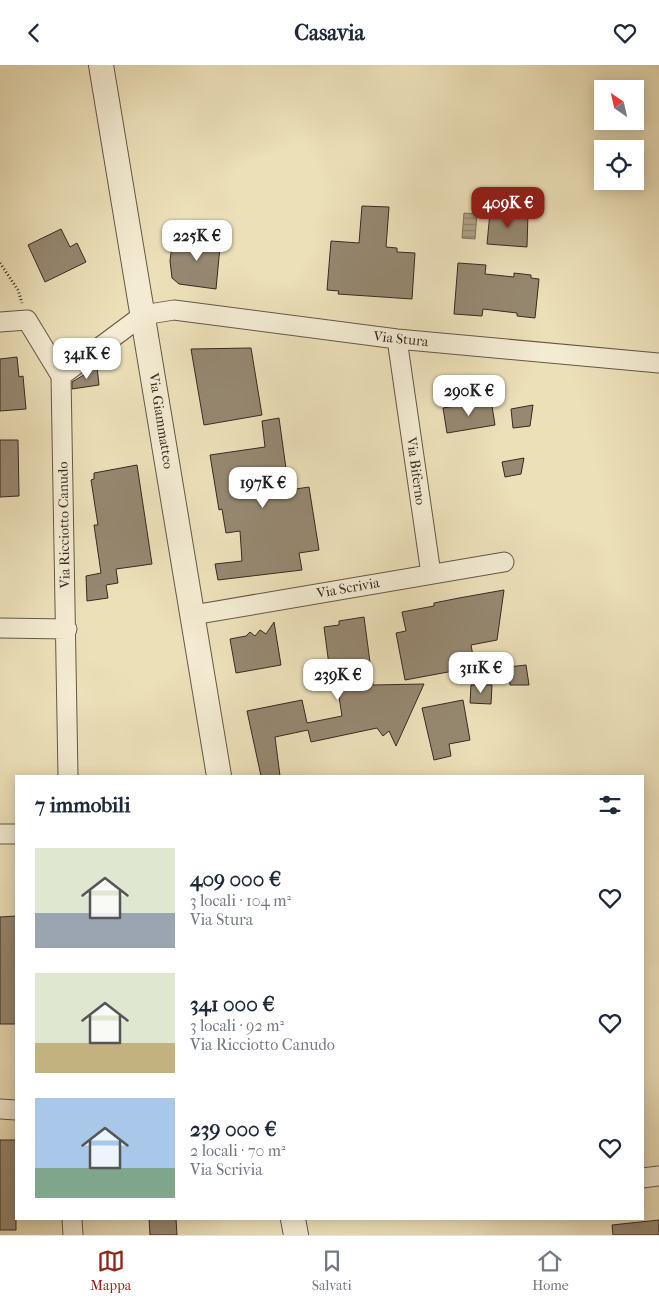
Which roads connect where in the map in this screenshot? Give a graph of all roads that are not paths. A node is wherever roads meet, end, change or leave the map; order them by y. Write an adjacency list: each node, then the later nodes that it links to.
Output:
1 (101, 65): 2 (street, Via Giammatteo)
2 (143, 315): 4 (street, Via Stura); 6 (street); 9 (street, Via Giammatteo)
3 (0, 323): 6 (street)
4 (397, 339): 5 (street, Via Stura); 8 (street, Via Biferno)
5 (659, 363)
6 (61, 376): 11 (street, Via Ricciotto Canudo)
7 (504, 562): 8 (street, Via Scrivia)
8 (431, 574): 9 (street, Via Scrivia)
9 (193, 615): 13 (street, Via Giammatteo)
10 (0, 628): 11 (street)
11 (66, 629): 12 (street, Via Ricciotto Canudo)
12 (68, 775)
13 (219, 775)
14 (0, 834): 15 (street)
15 (15, 835)
16 (0, 1109): 17 (street)
17 (15, 1110)
18 (659, 1176): 19 (street)
19 (644, 1178)
20 (72, 1220): 22 (street)
21 (294, 1220): 23 (street)
22 (72, 1235)
23 (296, 1235)

